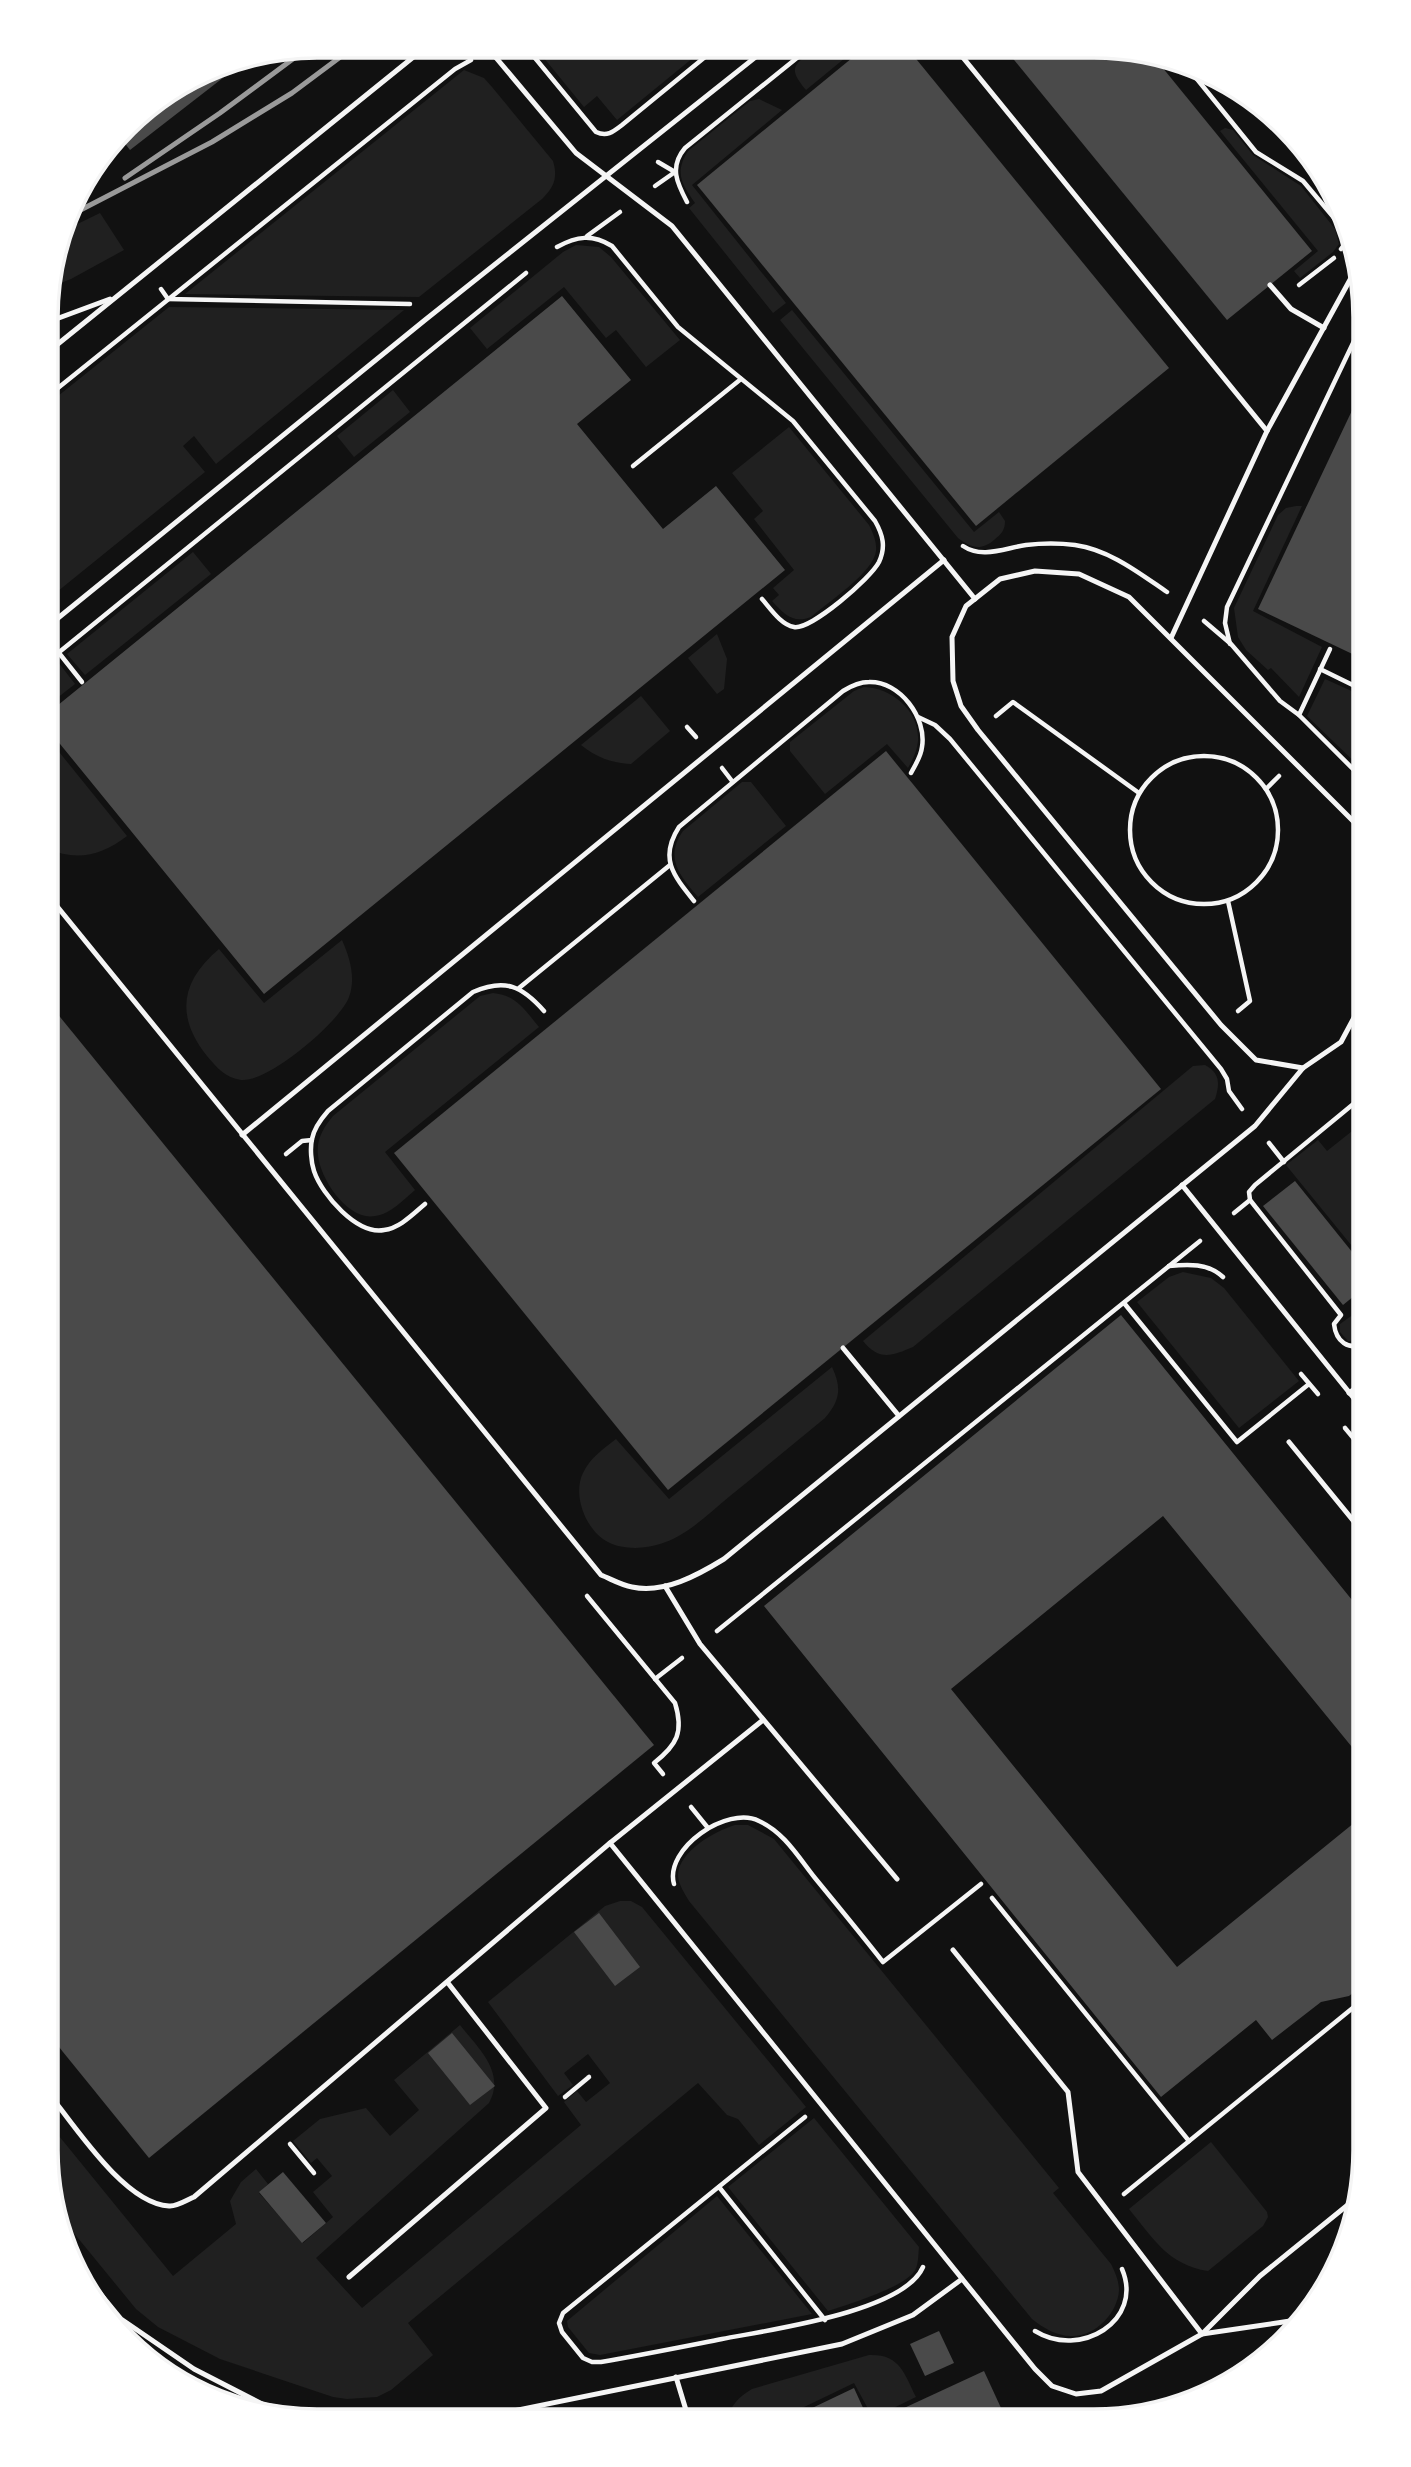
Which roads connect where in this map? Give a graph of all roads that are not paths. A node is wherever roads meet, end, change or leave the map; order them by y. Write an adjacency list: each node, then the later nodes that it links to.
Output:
1 (412, 58): 8 (lane)
2 (497, 58): 5 (lane)
3 (755, 58): 5 (lane)
4 (963, 58): 12 (lane)
5 (606, 177): 13 (lane); 15 (lane)
6 (1350, 279): 10 (lane)
7 (1270, 285): 10 (lane)
8 (116, 296): 9 (lane); 11 (lane)
9 (58, 318)
10 (1324, 328): 12 (lane)
11 (58, 344)
12 (1268, 431): 16 (lane)
13 (944, 560): 14 (lane); 21 (lane)
14 (975, 599): 16 (lane); 20 (lane)
15 (58, 618)
16 (1171, 638): 17 (lane)
17 (1353, 821)
18 (58, 908): 21 (lane)
19 (1353, 1020): 20 (lane)
20 (1303, 1068): 22 (lane)
21 (242, 1135): 30 (lane)
22 (1182, 1185): 25 (lane); 27 (lane)
23 (843, 1348): 27 (lane)
24 (1353, 1390): 25 (lane)
25 (1349, 1393): 26 (lane)
26 (1353, 1398)
27 (899, 1416): 30 (lane)
28 (1289, 1442): 29 (lane)
29 (1353, 1520)
30 (665, 1586): 31 (lane)
31 (764, 1720): 32 (lane); 33 (lane)
32 (610, 1843): 35 (lane); 39 (lane)
33 (897, 1879)
34 (953, 1950): 42 (lane)
35 (448, 1983): 36 (lane); 38 (lane)
36 (58, 2105)
37 (1347, 2205): 42 (lane)
38 (349, 2277)
39 (962, 2279): 42 (lane); 43 (lane)
40 (105, 2299): 44 (lane)
41 (1289, 2321): 42 (lane)
42 (1202, 2334)
43 (676, 2377): 45 (lane); 46 (lane)
44 (258, 2402)
45 (522, 2409)
46 (686, 2409)

